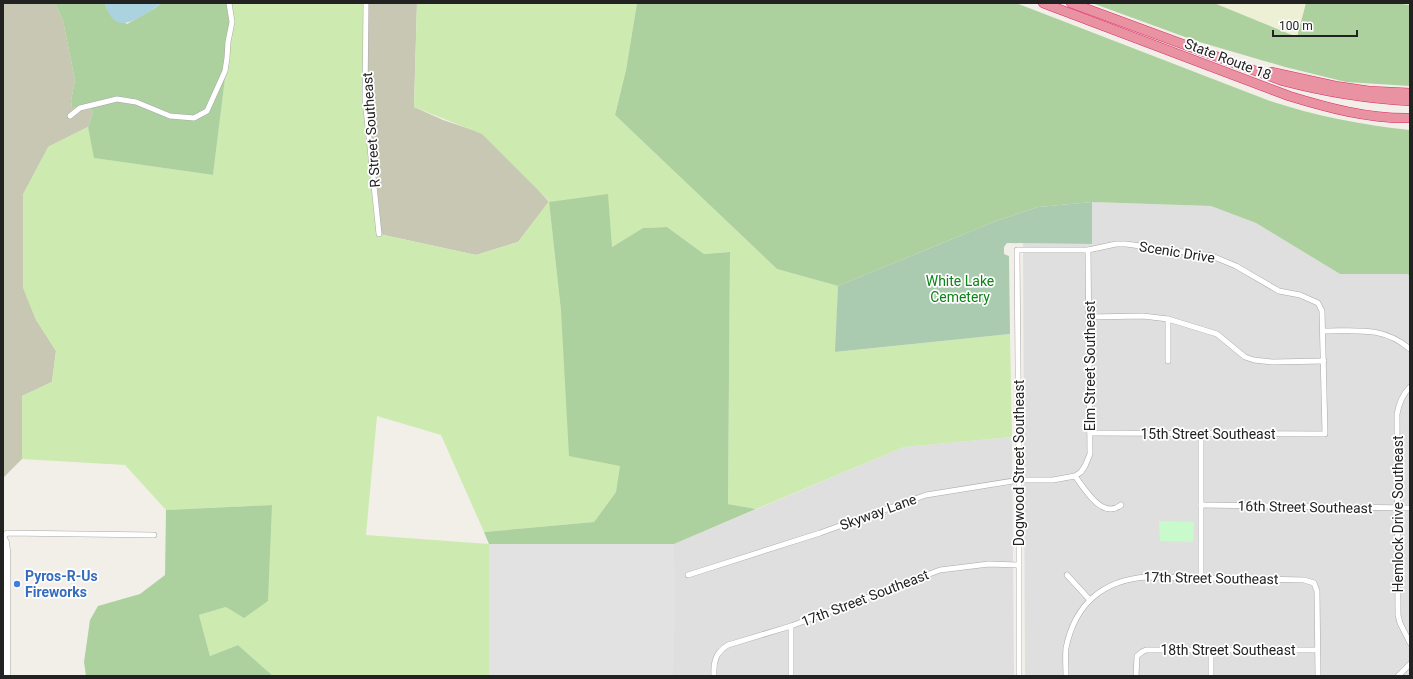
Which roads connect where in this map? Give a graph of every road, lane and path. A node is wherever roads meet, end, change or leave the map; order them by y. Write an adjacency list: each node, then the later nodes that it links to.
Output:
1 (229, 3): 8 (street)
2 (366, 3): 10 (street, R Street Southeast)
3 (1043, 3): 9 (highway, State Route 18)
4 (1071, 3): 5 (highway, State Route 18)
5 (1240, 66): 6 (highway); 7 (highway, State Route 18)
6 (1410, 93)
7 (1410, 102)
8 (70, 116)
9 (1409, 119)
10 (379, 234)
11 (1016, 250): 12 (street, Scenic Drive); 23 (street, Dogwood Street Southeast)
12 (1088, 250): 13 (street, Elm Street Southeast); 15 (street, Scenic Drive)
13 (1089, 317): 14 (street); 20 (street, Elm Street Southeast)
14 (1168, 319): 17 (street); 18 (street)
15 (1323, 331): 16 (street); 18 (street)
16 (1410, 349)
17 (1168, 361)
18 (1324, 361): 21 (street, 15th Street Southeast)
19 (1410, 387): 26 (street, Hemlock Drive Southeast)
20 (1090, 433): 21 (street, 15th Street Southeast); 22 (street, Elm Street Southeast)
21 (1201, 434): 25 (street)
22 (1075, 476): 23 (street, Skyway Lane); 24 (street)
23 (1019, 480): 30 (street, Dogwood Street Southeast); 31 (street, Skyway Lane)
24 (1121, 505)
25 (1201, 505): 26 (street, 16th Street Southeast); 33 (street)
26 (1398, 508): 27 (street, 16th Street Southeast); 36 (street, Hemlock Drive Southeast)
27 (1410, 508)
28 (154, 535): 29 (street)
29 (3, 537): 40 (street)
30 (1019, 565): 35 (street, 17th Street Southeast); 43 (street, Dogwood Street Southeast)
31 (688, 574)
32 (1067, 575): 34 (street)
33 (1201, 578): 34 (street, 17th Street Southeast); 38 (street, 17th Street Southeast)
34 (1089, 599): 44 (street)
35 (791, 626): 41 (street, 17th Street Southeast); 42 (street)
36 (1410, 643)
37 (1211, 650): 38 (street, 18th Street Southeast); 45 (street, 18th Street Southeast); 46 (street)
38 (1317, 650): 47 (street)
39 (1410, 664): 48 (street)
40 (7, 676)
41 (714, 676)
42 (791, 676)
43 (1019, 676)
44 (1066, 676)
45 (1136, 676)
46 (1211, 676)
47 (1318, 676)
48 (1398, 676)

